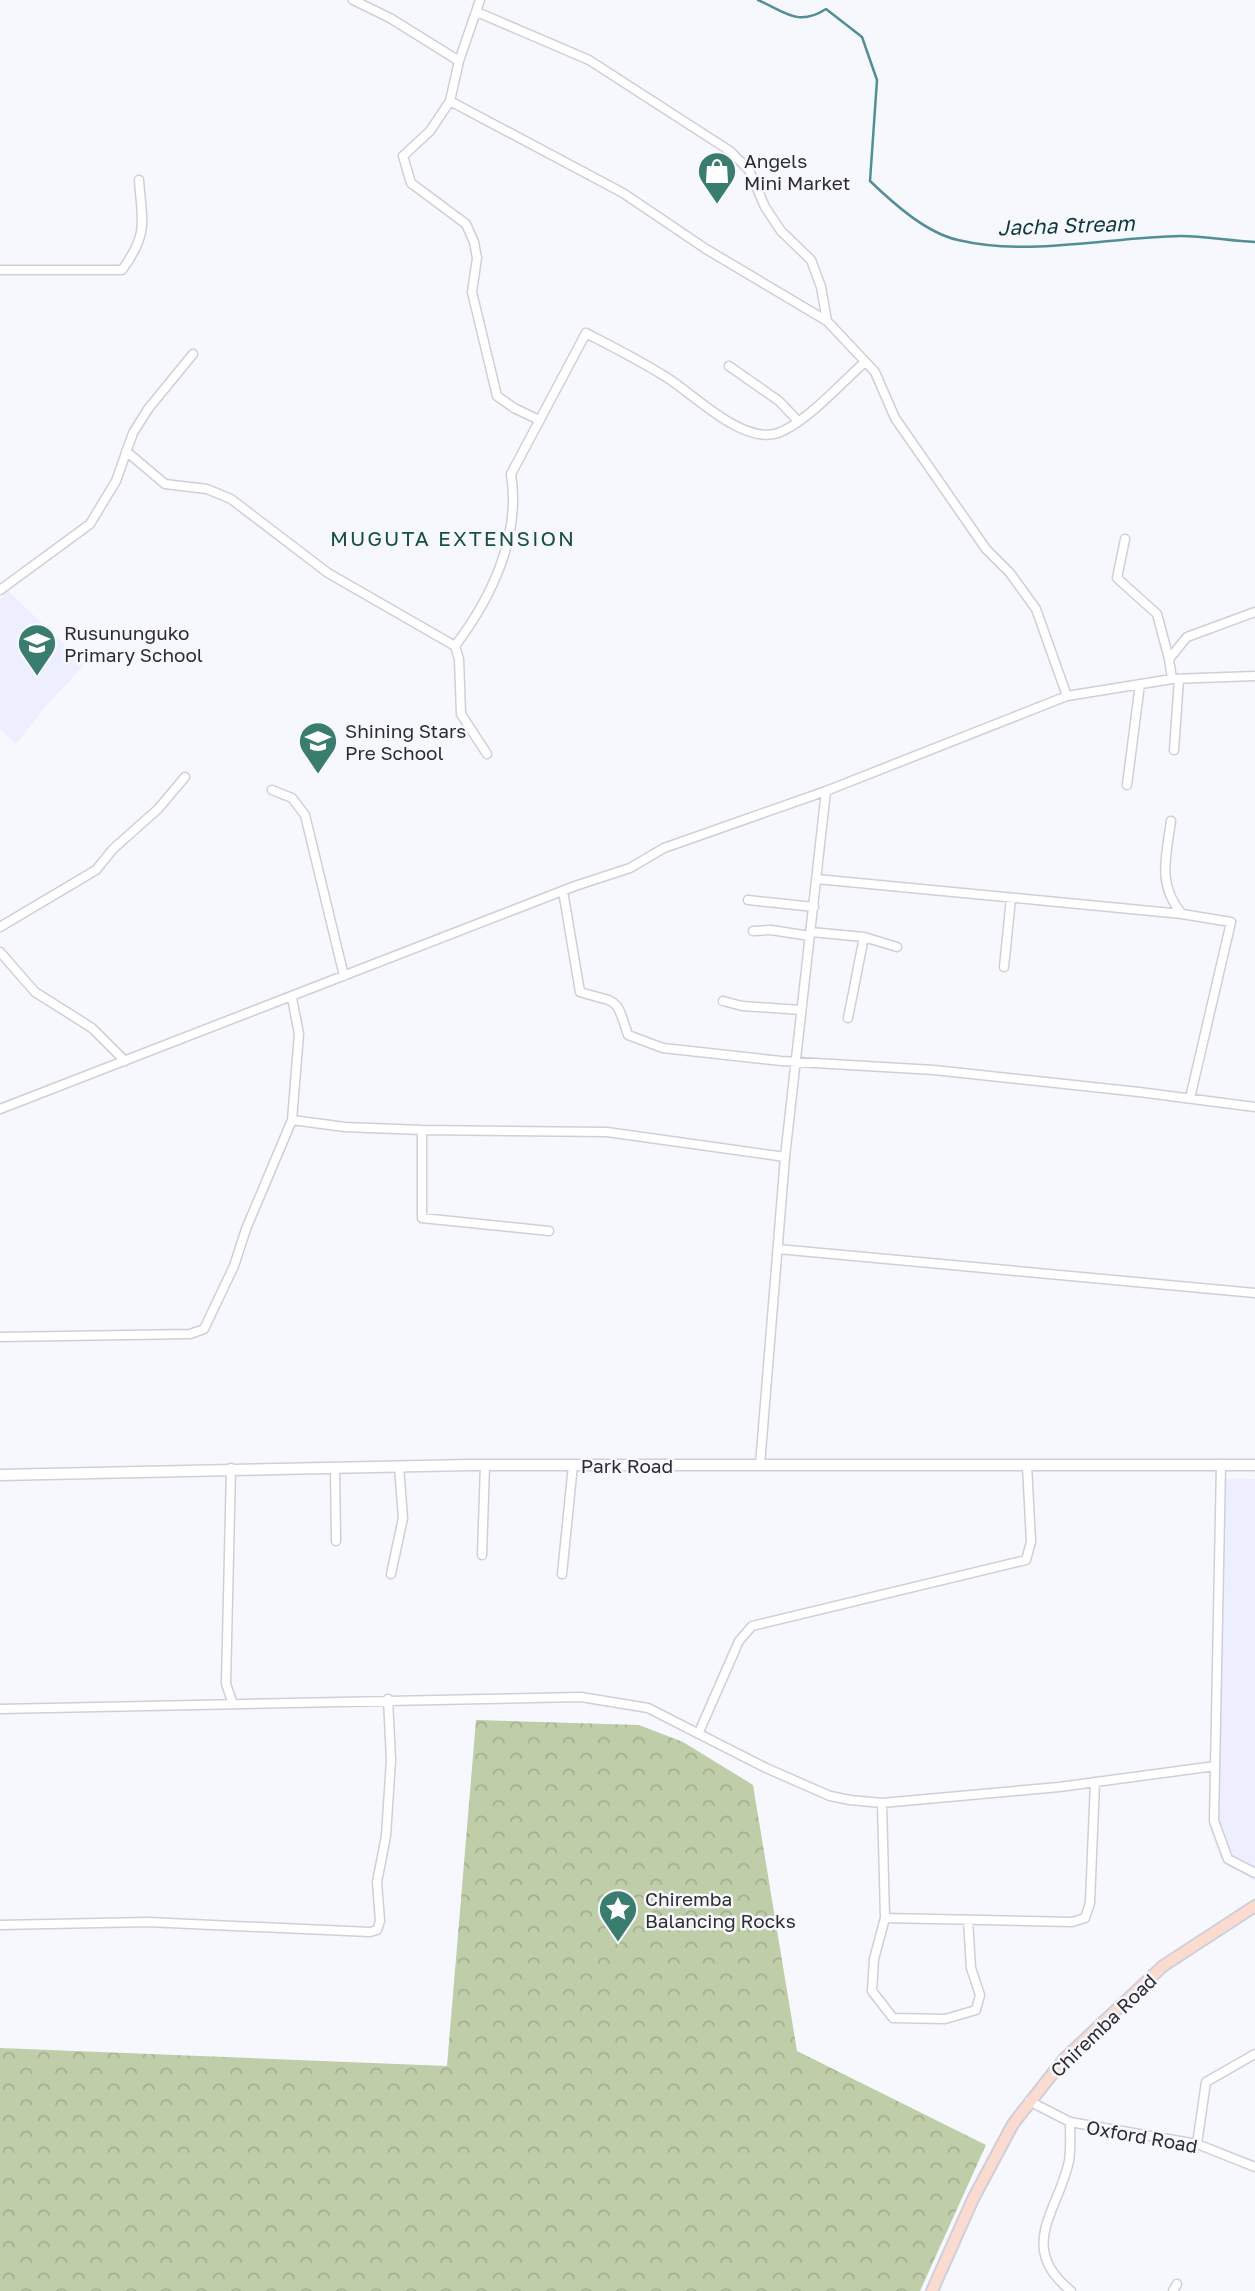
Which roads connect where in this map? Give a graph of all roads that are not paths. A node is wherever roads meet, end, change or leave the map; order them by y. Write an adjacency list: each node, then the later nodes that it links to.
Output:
1 (353, 0): 4 (street)
2 (480, 0): 3 (street)
3 (477, 12): 4 (street); 8 (street)
4 (459, 61): 5 (street)
5 (450, 102): 8 (street); 12 (street)
6 (139, 180): 7 (street)
7 (0, 270)
8 (827, 321): 10 (street)
9 (193, 354): 14 (street)
10 (865, 362): 13 (street); 23 (street)
11 (729, 366): 13 (street)
12 (539, 419): 13 (street); 18 (street)
13 (798, 421)
14 (126, 451): 16 (street); 18 (street)
15 (1125, 539): 19 (street)
16 (0, 590)
17 (1255, 612): 19 (street)
18 (455, 646): 25 (street)
19 (1169, 659): 21 (street)
20 (1255, 676): 21 (street)
21 (1175, 679): 22 (street); 24 (street)
22 (1140, 684): 23 (street); 27 (street)
23 (1067, 696): 29 (street)
24 (1174, 750)
25 (487, 754)
26 (185, 778): 37 (street)
27 (1127, 785)
28 (272, 790): 44 (street)
29 (826, 791): 31 (street); 32 (street)
30 (1171, 821): 36 (street)
31 (817, 879): 33 (street); 35 (street)
32 (563, 891): 44 (street); 50 (street)
33 (1010, 898): 36 (street); 43 (street)
34 (748, 900): 35 (street)
35 (814, 907): 39 (street)
36 (1182, 914): 51 (street)
37 (0, 928)
38 (753, 931): 39 (street)
39 (811, 934): 40 (street); 47 (street)
40 (864, 937): 41 (street); 48 (street)
41 (897, 947)
42 (0, 952): 49 (street)
43 (1004, 968)
44 (344, 976): 45 (street)
45 (292, 998): 49 (street); 54 (street)
46 (723, 1001): 47 (street)
47 (801, 1010): 50 (street)
48 (848, 1018)
49 (125, 1061): 53 (street)
50 (795, 1061): 51 (street); 56 (street)
51 (1190, 1098): 52 (street)
52 (1255, 1107)
53 (0, 1109)
54 (292, 1120): 55 (street); 60 (street)
55 (422, 1130): 56 (street); 57 (street)
56 (786, 1157): 58 (street)
57 (549, 1231)
58 (778, 1249): 59 (street); 64 (street)
59 (1255, 1293)
60 (0, 1337)
61 (1221, 1464): 65 (street, Park Road); 66 (street, Park Road); 79 (street)
62 (485, 1465): 63 (street, Park Road); 68 (street, Park Road); 72 (street)
63 (573, 1465): 64 (street, Park Road); 74 (street)
64 (760, 1465): 65 (street, Park Road)
65 (1027, 1465): 78 (street)
66 (1255, 1465)
67 (335, 1467): 68 (street, Park Road); 69 (street, Park Road); 71 (street)
68 (399, 1467): 73 (street)
69 (230, 1468): 70 (street, Park Road); 76 (street)
70 (0, 1475)
71 (336, 1541)
72 (482, 1555)
73 (391, 1574)
74 (562, 1574)
75 (388, 1699): 76 (street); 78 (street); 86 (street)
76 (233, 1704): 77 (street)
77 (0, 1709)
78 (699, 1732): 81 (street)
79 (1215, 1766): 80 (street); 82 (street)
80 (1095, 1782): 81 (street); 85 (street)
81 (882, 1803): 84 (street)
82 (1255, 1873)
83 (1255, 1906): 88 (main road, Chiremba Road)
84 (885, 1918): 85 (street); 85 (street)
85 (968, 1920)
86 (0, 1925)
87 (1255, 2054): 90 (street)
88 (1029, 2101): 89 (street, Oxford Road); 92 (main road, Chiremba Road)
89 (1070, 2122): 90 (street, Oxford Road); 93 (street)
90 (1197, 2144): 91 (street, Oxford Road)
91 (1255, 2167)
92 (932, 2291)
93 (1071, 2291)

